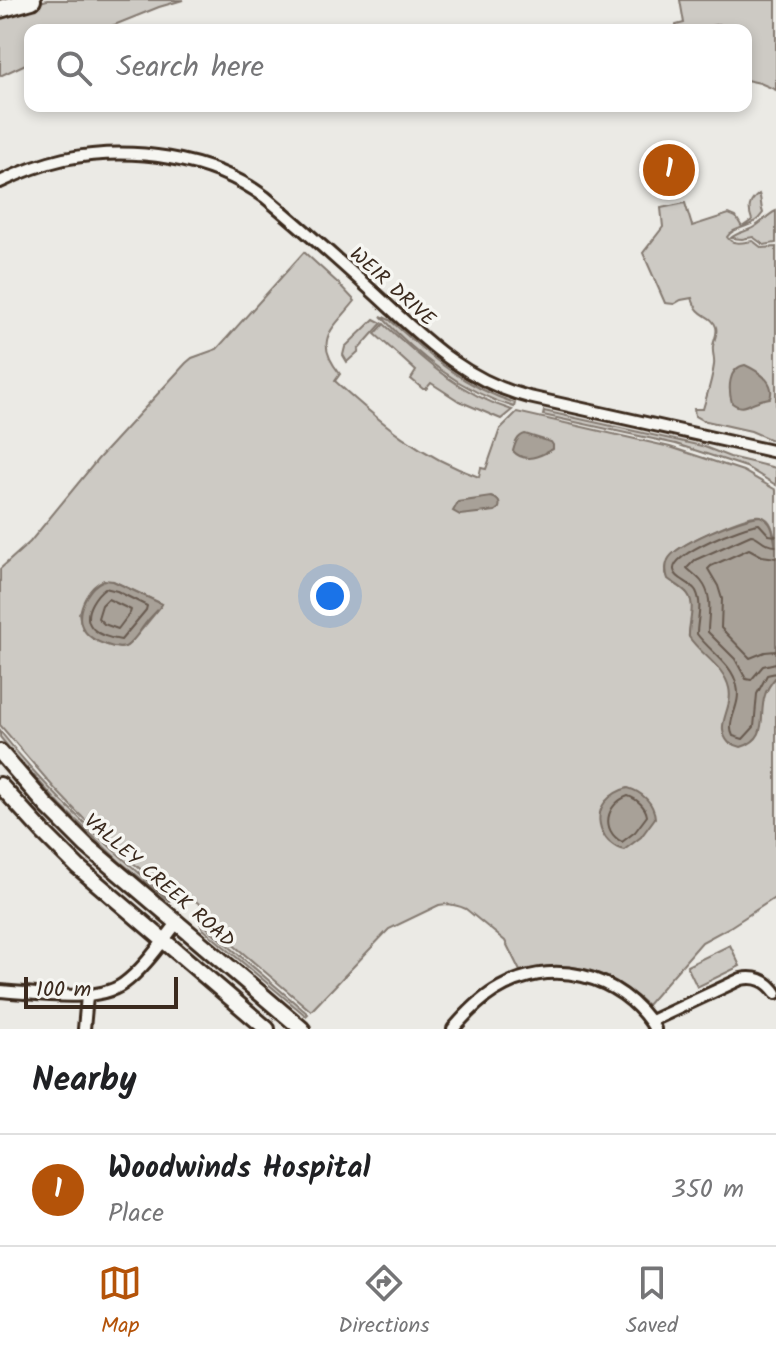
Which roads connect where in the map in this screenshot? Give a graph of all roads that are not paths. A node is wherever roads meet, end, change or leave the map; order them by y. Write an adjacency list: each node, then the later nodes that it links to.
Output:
1 (32, 0): 2 (highway)
2 (0, 9)
3 (0, 182): 4 (street, WEIR DRIVE)
4 (776, 452)
5 (0, 752): 7 (main road, VALLEY CREEK ROAD)
6 (0, 785): 8 (main road)
7 (177, 923): 8 (street); 15 (main road, VALLEY CREEK ROAD)
8 (163, 940): 11 (street); 14 (main road)
9 (0, 991): 11 (street)
10 (776, 993): 12 (street)
11 (87, 996): 13 (street)
12 (653, 1025): 16 (street)
13 (84, 1029)
14 (267, 1029)
15 (302, 1029)
16 (453, 1029)

